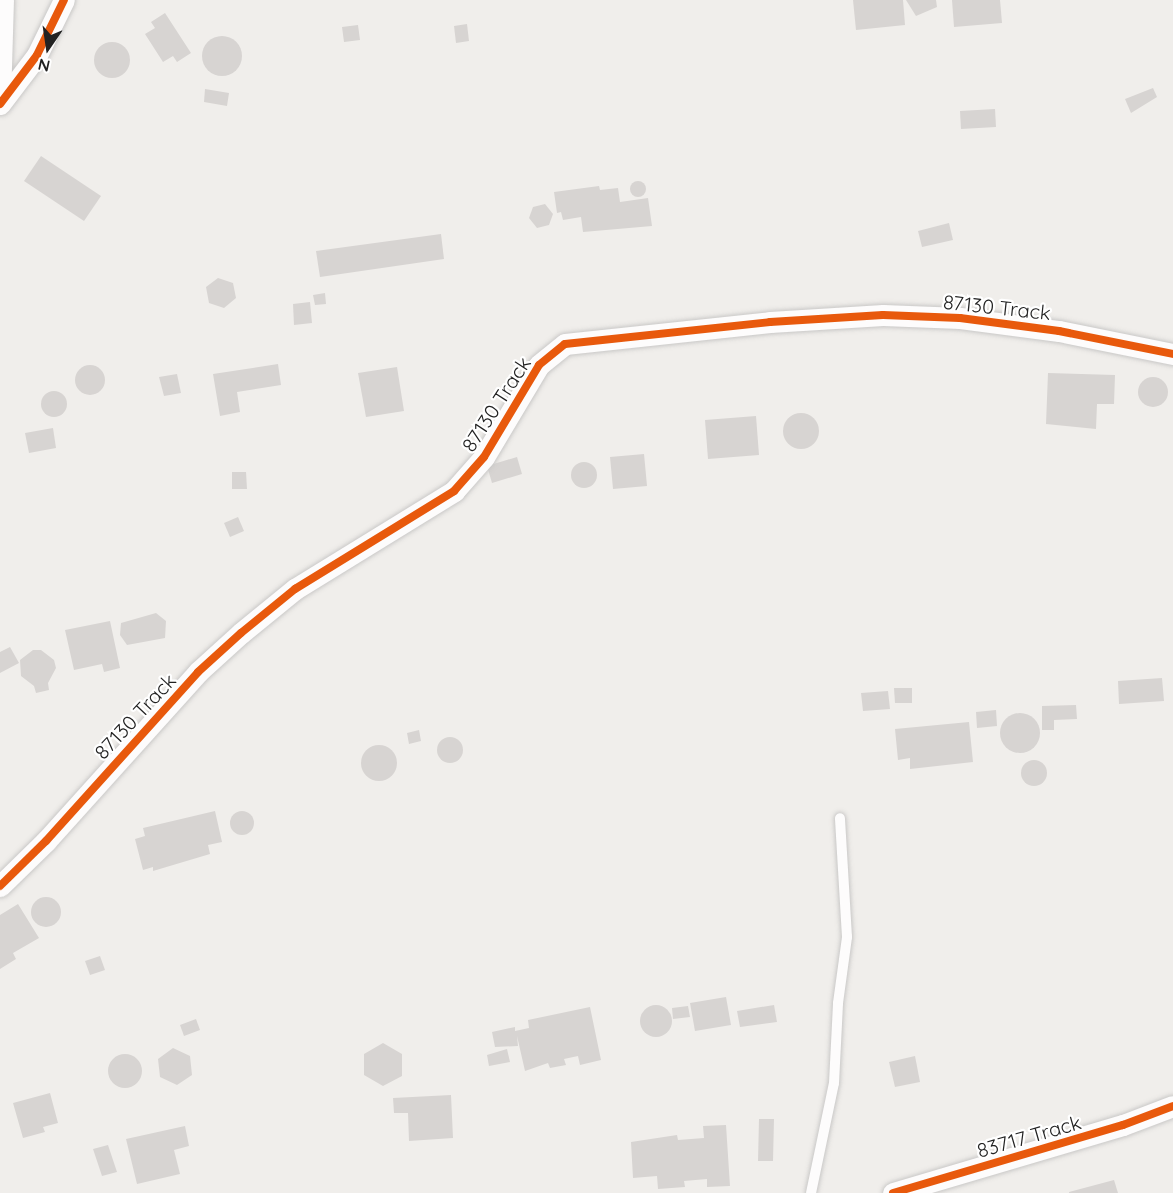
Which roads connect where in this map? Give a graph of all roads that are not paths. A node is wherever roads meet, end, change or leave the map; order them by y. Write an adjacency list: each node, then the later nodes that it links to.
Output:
1 (3, 0): 3 (street)
2 (64, 0): 3 (street)
3 (0, 102)
4 (1173, 354): 6 (street, 87130 Track)
5 (840, 818): 8 (lane)
6 (0, 886)
7 (1173, 1106): 9 (street, 83717 Track)
8 (811, 1193)
9 (893, 1193)

